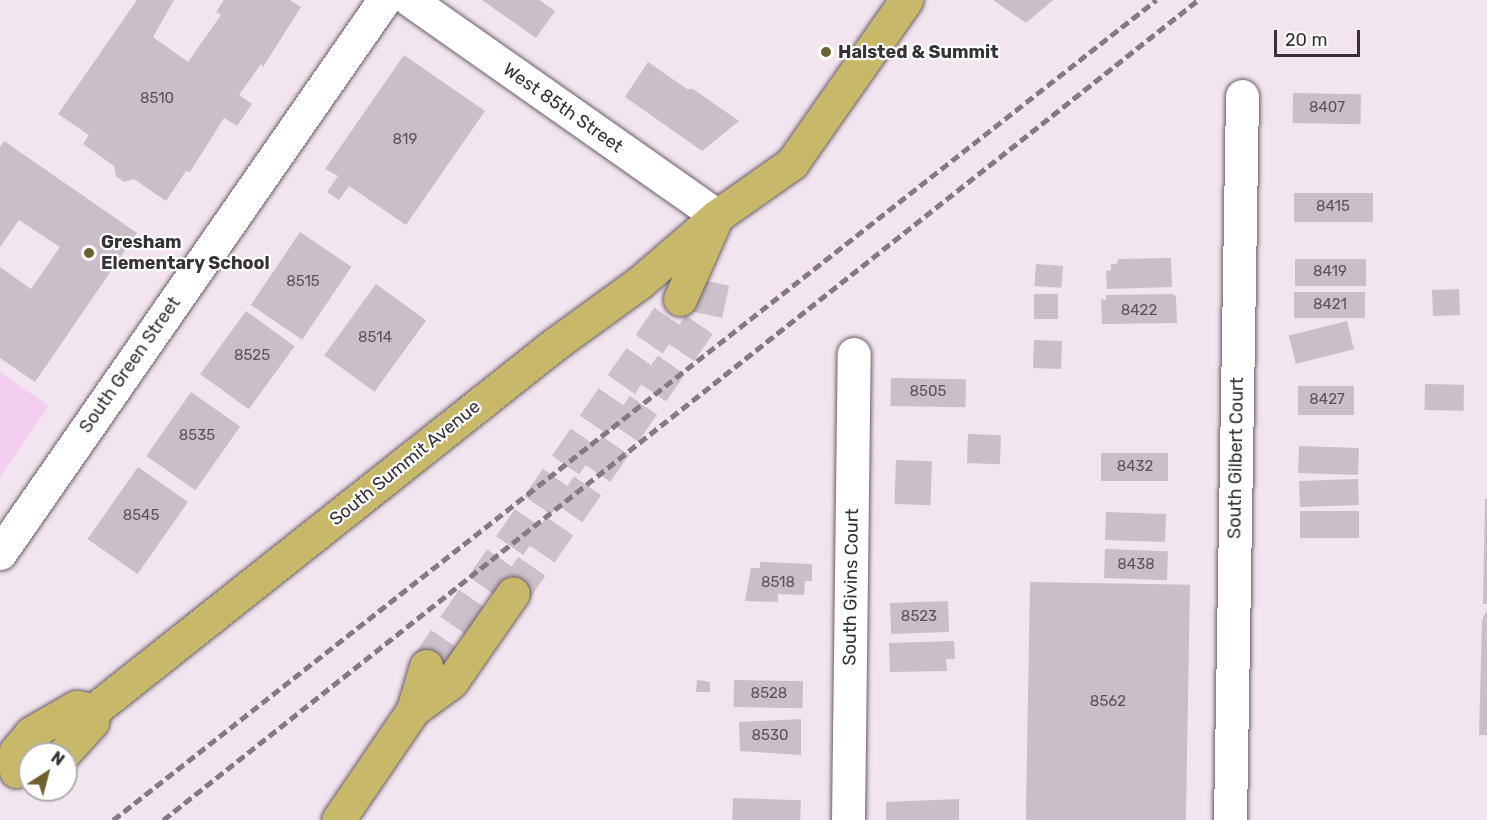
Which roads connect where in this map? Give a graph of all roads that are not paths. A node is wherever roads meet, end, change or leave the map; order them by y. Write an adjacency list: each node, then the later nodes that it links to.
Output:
1 (384, 0): 9 (street, South Green Street)
2 (410, 0): 5 (street, West 85th Street)
3 (906, 0): 5 (main road, South Summit Avenue)
4 (1242, 96): 18 (street, South Gilbert Court)
5 (717, 216): 6 (main road); 7 (main road); 12 (main road, South Summit Avenue)
6 (716, 269)
7 (680, 299)
8 (854, 354): 17 (street, South Givins Court)
9 (0, 553)
10 (513, 593): 13 (main road)
11 (426, 666): 13 (main road)
12 (93, 710): 14 (main road, South Summit Avenue); 15 (main road)
13 (413, 710): 16 (main road)
14 (74, 742)
15 (11, 772)
16 (338, 820)
17 (848, 820)
18 (1230, 820)

